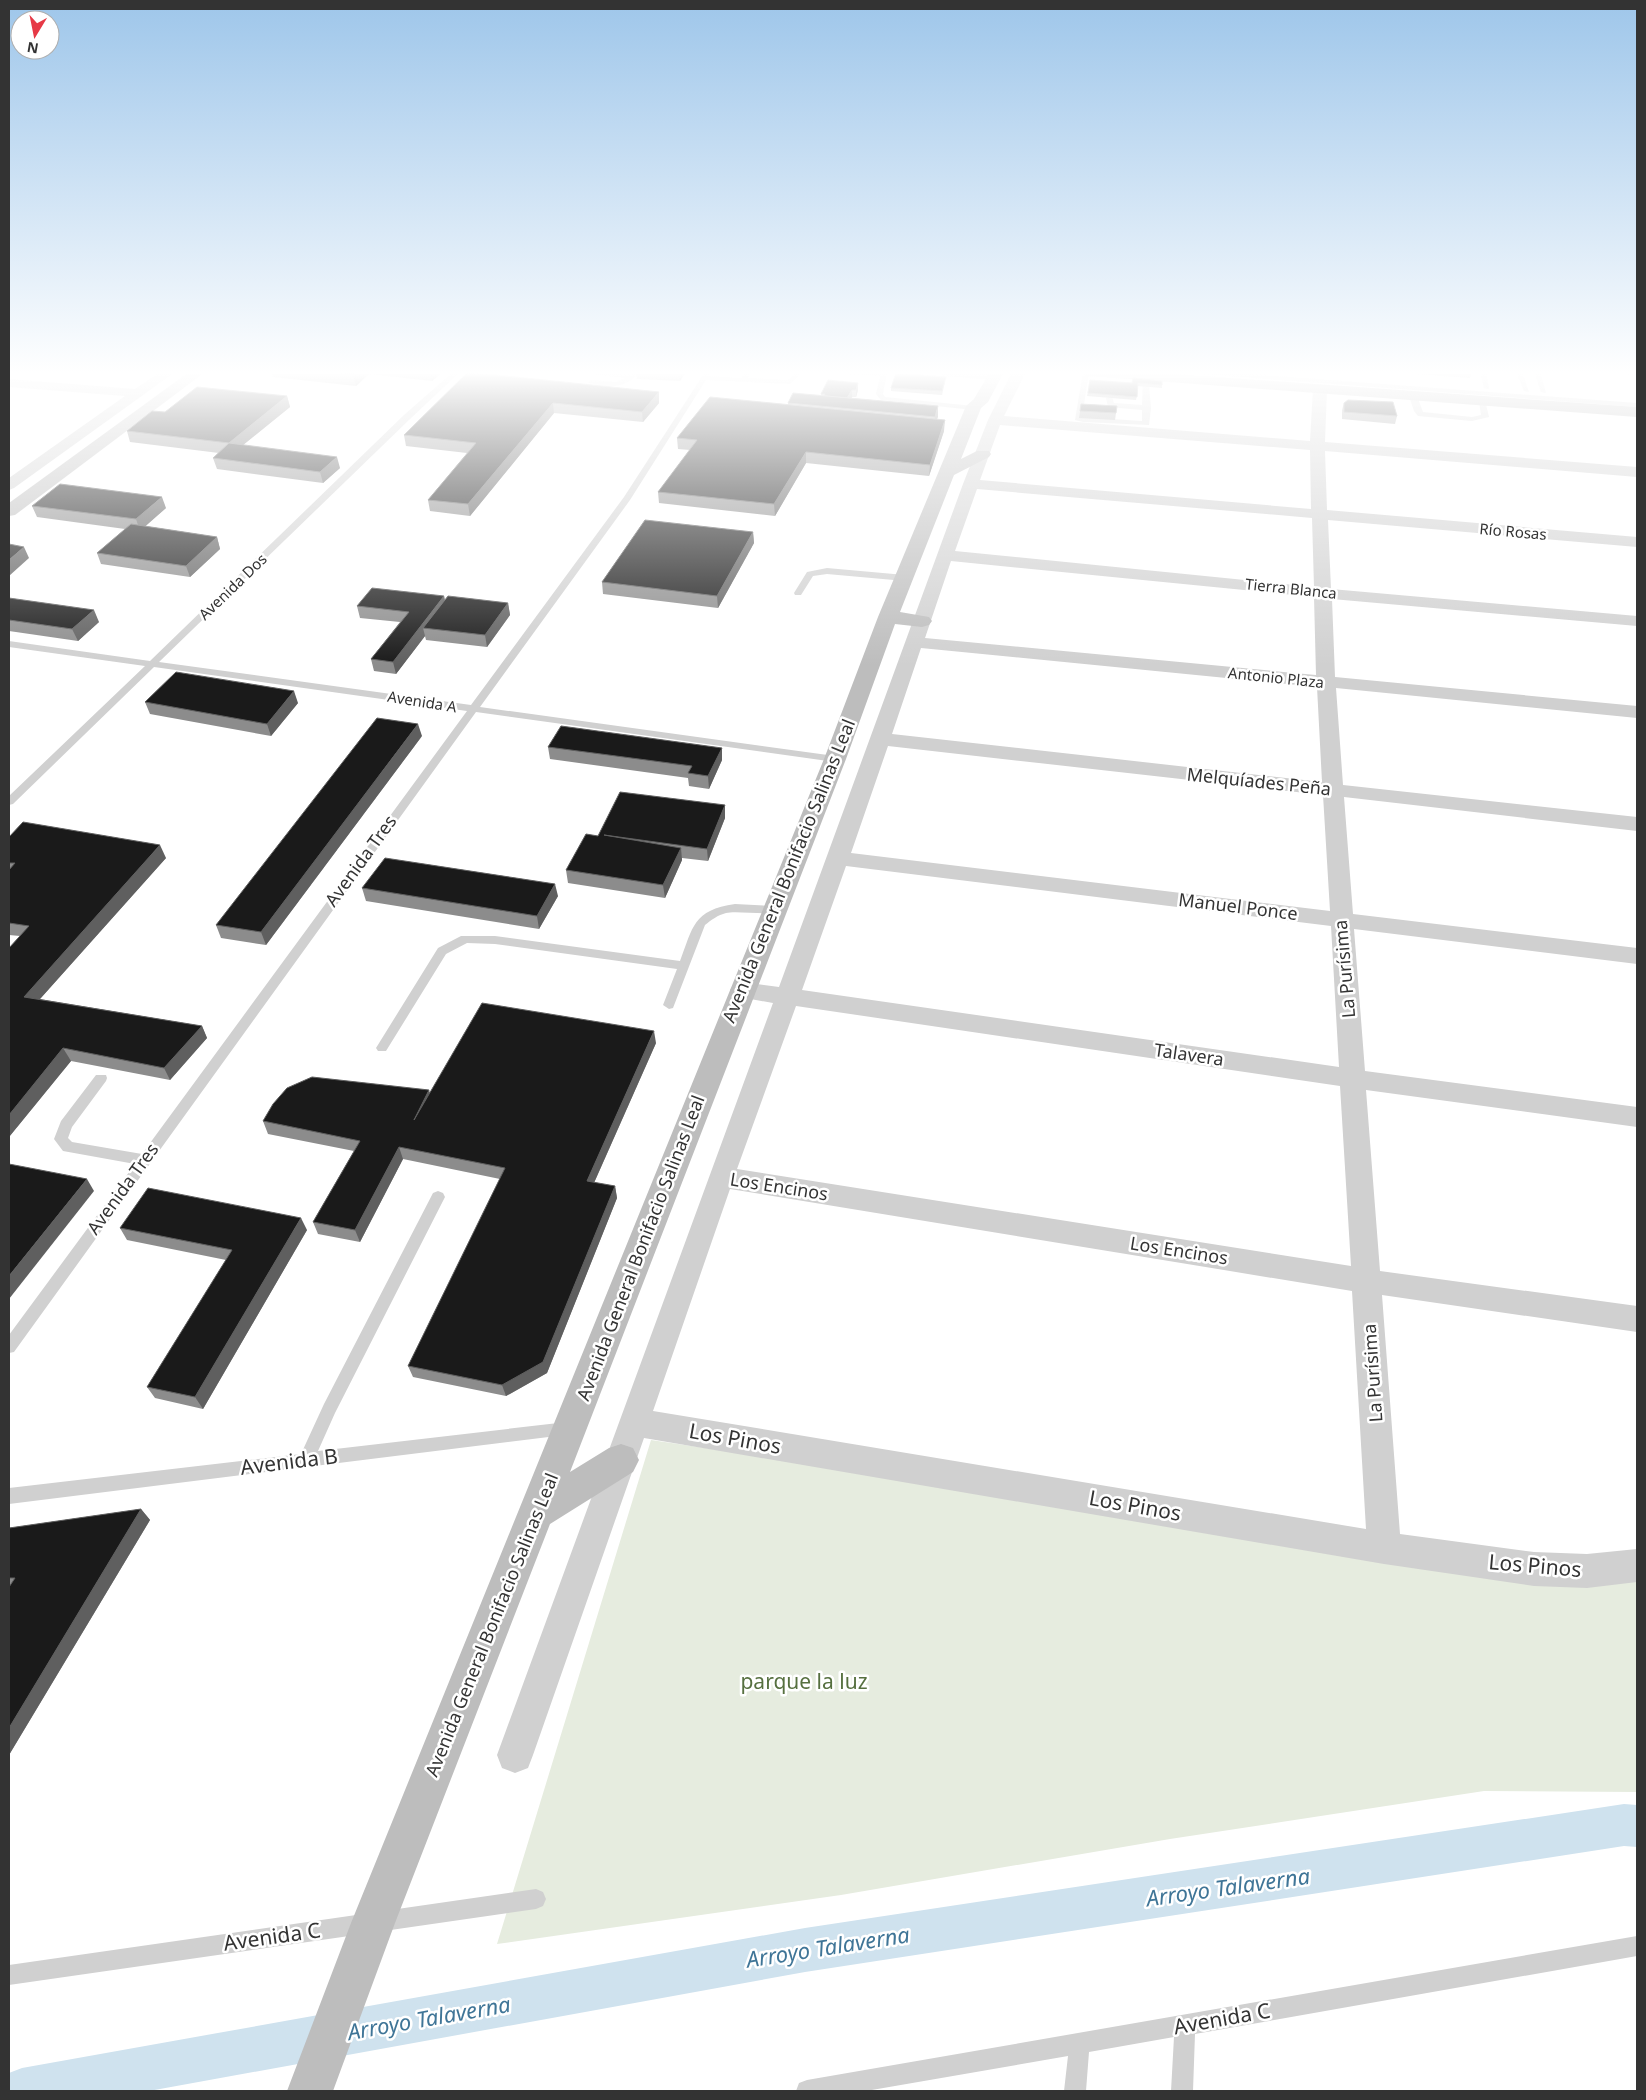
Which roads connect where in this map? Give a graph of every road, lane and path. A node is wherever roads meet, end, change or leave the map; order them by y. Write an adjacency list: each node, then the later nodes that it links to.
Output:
1 (30, 470): 11 (street)
2 (66, 470): 12 (street)
3 (353, 470): 24 (lane, Avenida Dos)
4 (644, 470): 26 (lane, Avenida Tres)
5 (977, 470): 10 (street)
6 (1318, 470): 13 (street, La Purísima)
7 (1612, 470): 9 (street)
8 (949, 471): 16 (street, Avenida General Bonifacio Salinas Leal)
9 (1637, 472)
10 (971, 484): 13 (street, Río Rosas); 15 (street)
11 (9, 485)
12 (9, 512)
13 (1319, 515): 14 (street, Río Rosas); 18 (street, La Purísima)
14 (1637, 543)
15 (945, 555): 18 (street, Tierra Blanca); 20 (street)
16 (904, 578): 17 (lane); 19 (street, Avenida General Bonifacio Salinas Leal)
17 (798, 593)
18 (1321, 593): 21 (street, Tierra Blanca); 25 (street, La Purísima)
19 (888, 618): 20 (street); 29 (street, Avenida General Bonifacio Salinas Leal)
20 (922, 621): 22 (street)
21 (1637, 621)
22 (914, 642): 25 (street, Antonio Plaza); 28 (street)
23 (9, 644): 24 (lane, Avenida A)
24 (153, 664): 26 (lane, Avenida A); 31 (lane, Avenida Dos)
25 (1326, 683): 27 (street, Antonio Plaza); 30 (street, La Purísima)
26 (471, 709): 29 (lane, Avenida A); 45 (lane, Avenida Tres)
27 (1637, 712)
28 (881, 739): 30 (street, Melquíades Peña); 33 (street)
29 (835, 759): 34 (street, Avenida General Bonifacio Salinas Leal)
30 (1334, 790): 32 (street, Melquíades Peña); 35 (street, La Purísima)
31 (9, 802)
32 (1637, 824)
33 (838, 858): 35 (street, Manuel Ponce); 39 (street)
34 (774, 910): 37 (lane); 38 (street, Avenida General Bonifacio Salinas Leal)
35 (1341, 919): 36 (street, Manuel Ponce); 43 (street, La Purísima)
36 (1637, 956)
37 (684, 966): 40 (lane); 41 (lane)
38 (742, 990): 39 (street, Talavera); 52 (street, Avenida General Bonifacio Salinas Leal)
39 (787, 996): 43 (street, Talavera); 46 (street)
40 (669, 1005)
41 (382, 1048)
42 (101, 1078): 45 (lane)
43 (1354, 1079): 44 (street, Talavera); 48 (street, La Purísima)
44 (1637, 1117)
45 (144, 1160): 50 (lane, Avenida Tres)
46 (721, 1177): 48 (street, Los Encinos); 51 (street)
47 (438, 1197): 53 (lane)
48 (1367, 1281): 49 (street, Los Encinos); 57 (street, La Purísima)
49 (1637, 1319)
50 (9, 1348)
51 (634, 1422): 54 (street); 57 (street, Los Pinos)
52 (570, 1429): 53 (lane, Avenida B); 56 (street, Avenida General Bonifacio Salinas Leal)
53 (306, 1460): 55 (lane, Avenida B)
54 (621, 1460): 56 (street); 59 (street)
55 (9, 1496)
56 (538, 1512): 61 (street, Avenida General Bonifacio Salinas Leal)
57 (1384, 1548): 58 (street, Los Pinos)
58 (1637, 1566)
59 (515, 1754)
60 (536, 1899): 61 (lane, Avenida C)
61 (368, 1937): 63 (lane, Avenida C); 66 (street, Avenida General Bonifacio Salinas Leal)
62 (1637, 1946): 64 (lane, Avenida C)
63 (9, 1975)
64 (1185, 2026): 65 (lane, Avenida C); 69 (lane)
65 (1079, 2044): 67 (lane, Avenida C); 68 (lane)
66 (310, 2091)
67 (807, 2091)
68 (1075, 2091)
69 (1182, 2091)

